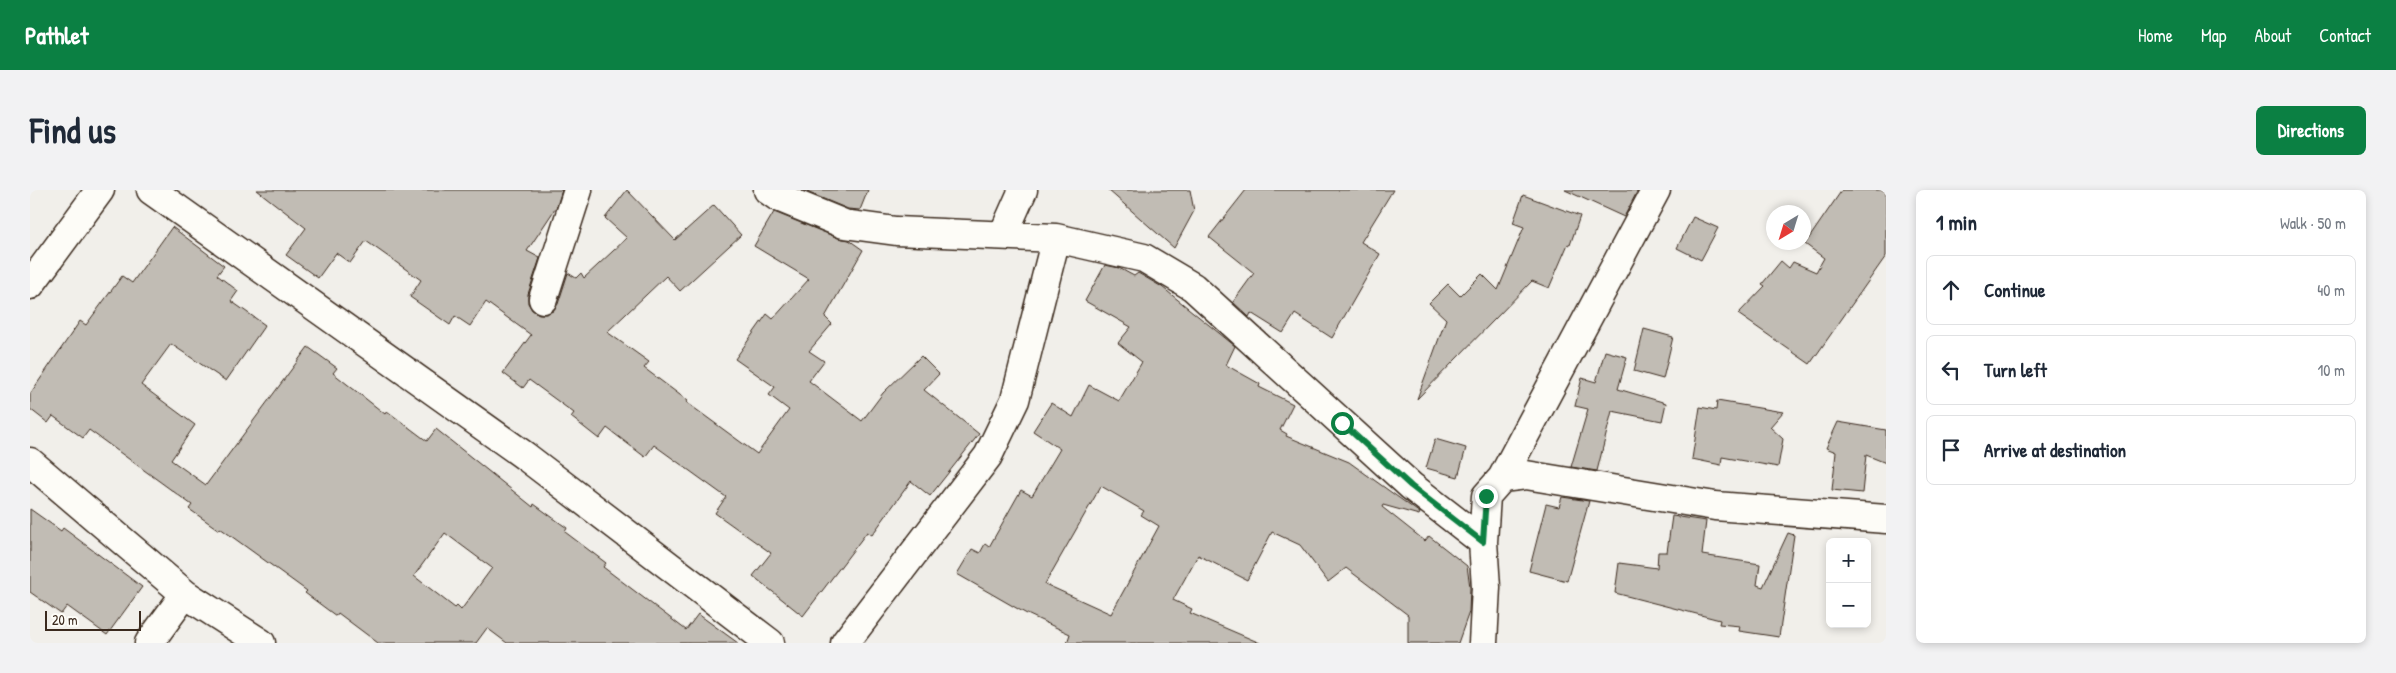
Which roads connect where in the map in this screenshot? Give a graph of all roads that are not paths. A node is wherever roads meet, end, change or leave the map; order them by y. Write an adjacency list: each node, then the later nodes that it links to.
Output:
1 (100, 190): 9 (street)
2 (151, 190): 18 (street)
3 (578, 190): 10 (street)
4 (768, 190): 7 (street)
5 (1022, 190): 7 (street)
6 (1656, 190): 12 (street)
7 (1003, 235): 8 (street)
8 (1056, 238): 14 (street); 19 (street)
9 (30, 285)
10 (543, 299)
11 (30, 462): 15 (street)
12 (1502, 478): 13 (street); 14 (street)
13 (1886, 519)
14 (1483, 542): 20 (street)
15 (185, 594): 16 (street); 17 (street)
16 (149, 643)
17 (261, 643)
18 (770, 643)
19 (845, 643)
20 (1483, 643)

